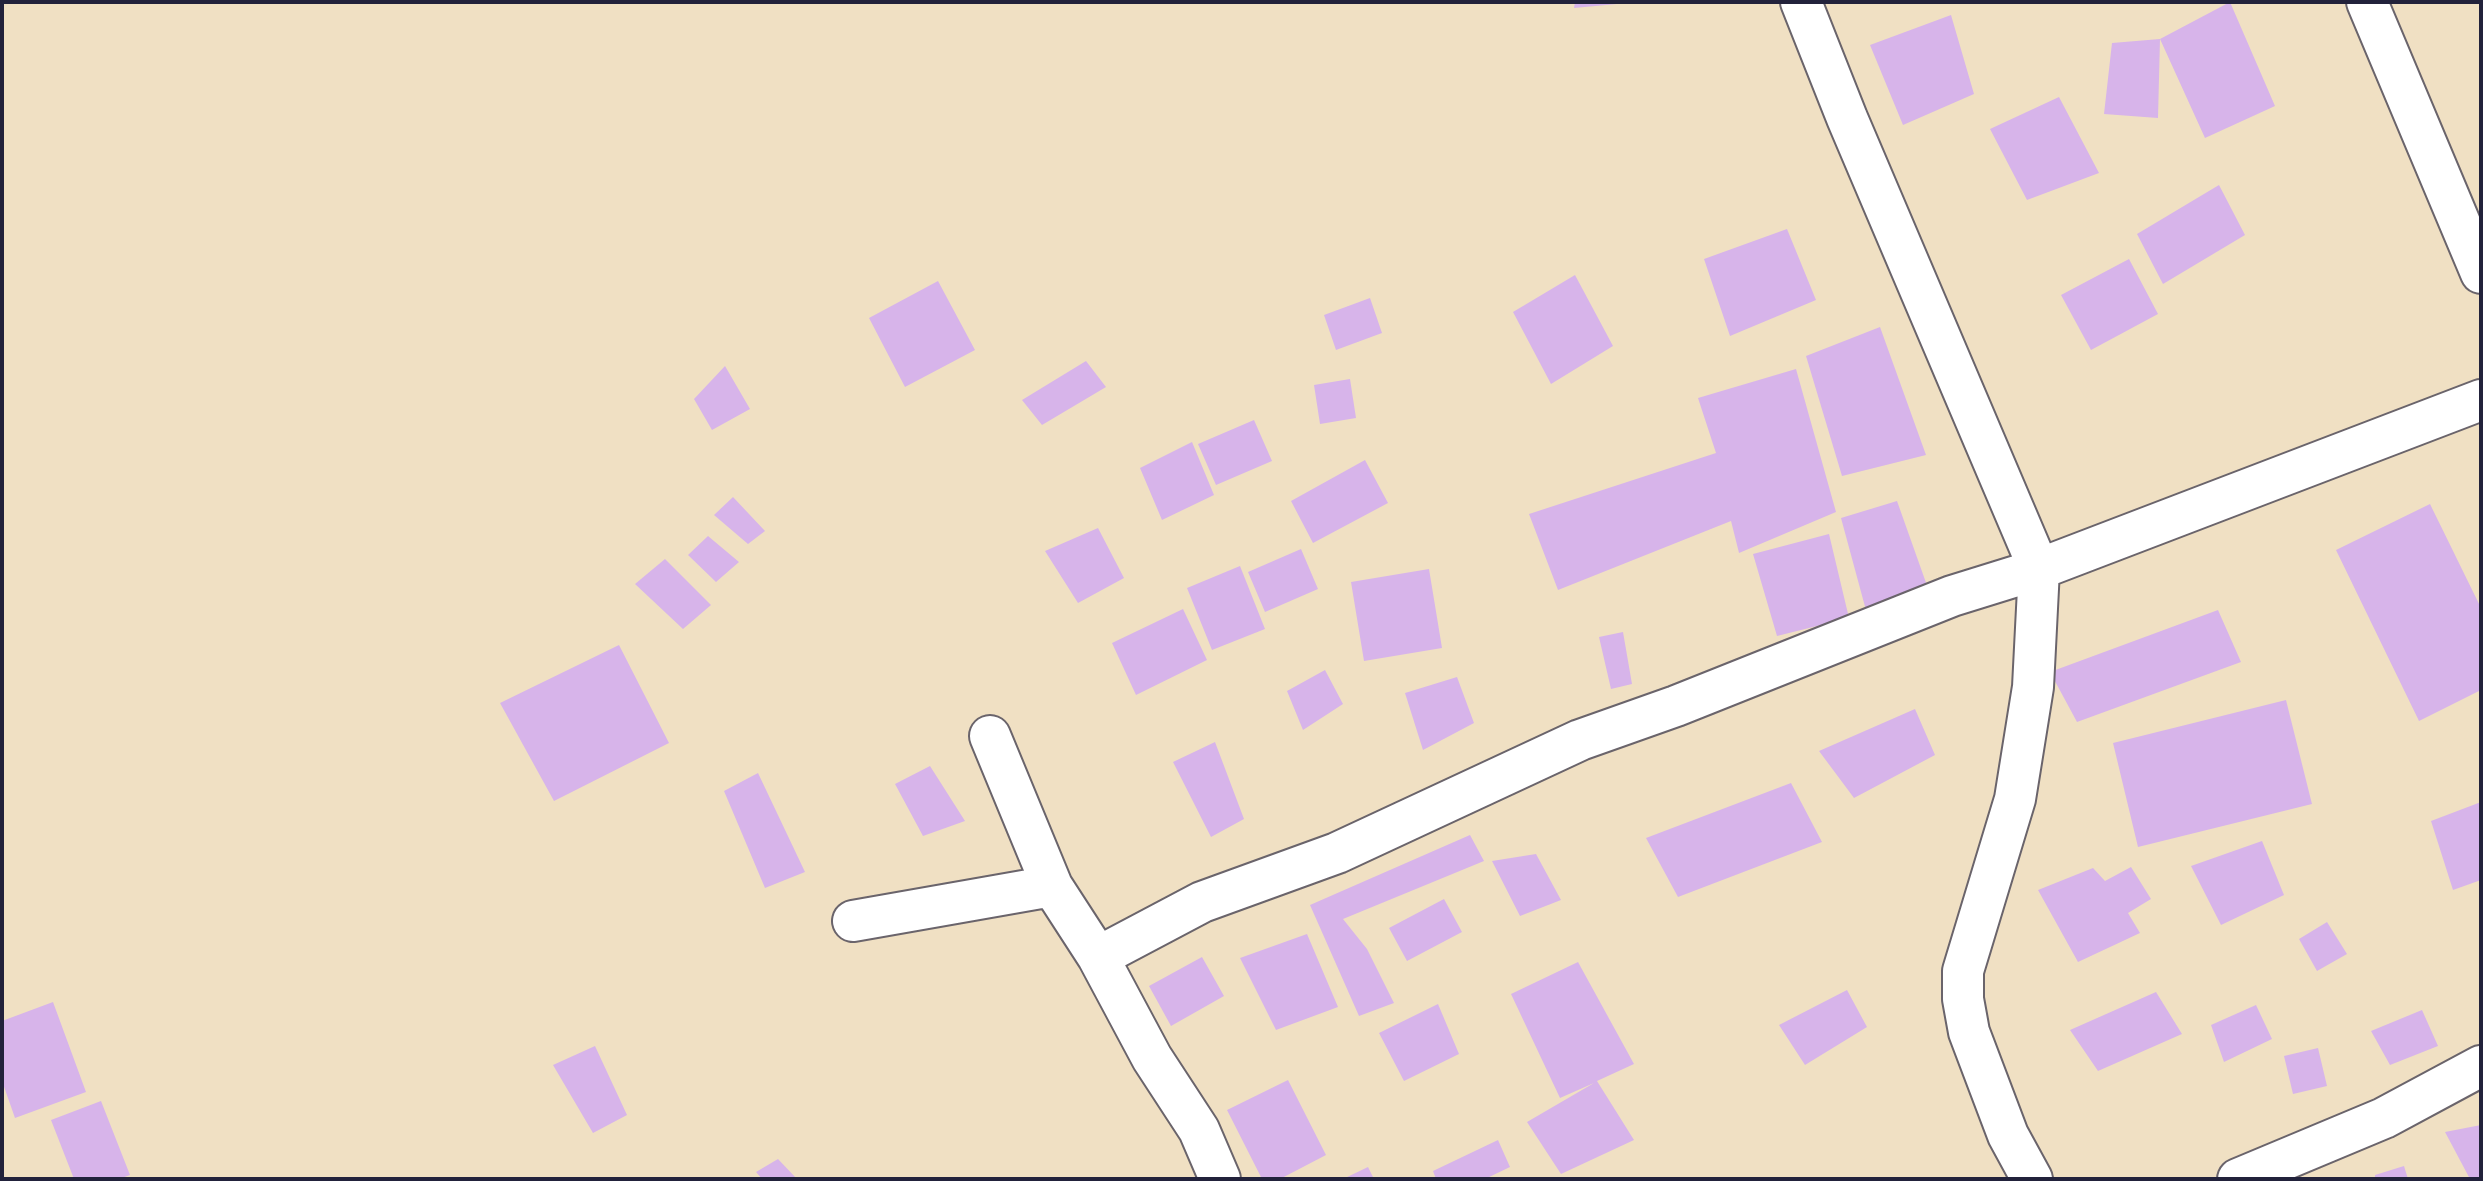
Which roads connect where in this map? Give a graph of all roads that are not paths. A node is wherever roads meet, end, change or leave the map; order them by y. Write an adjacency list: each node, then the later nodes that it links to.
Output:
1 (1801, 2): 5 (street)
2 (2367, 2): 3 (street)
3 (2481, 273)
4 (2481, 400): 5 (street)
5 (2039, 569): 9 (street); 12 (street)
6 (990, 736): 7 (street)
7 (1052, 886): 8 (street); 9 (street)
8 (853, 921)
9 (1098, 957): 11 (street)
10 (2481, 1066): 13 (street)
11 (1220, 1179)
12 (2032, 1179)
13 (2238, 1179)

